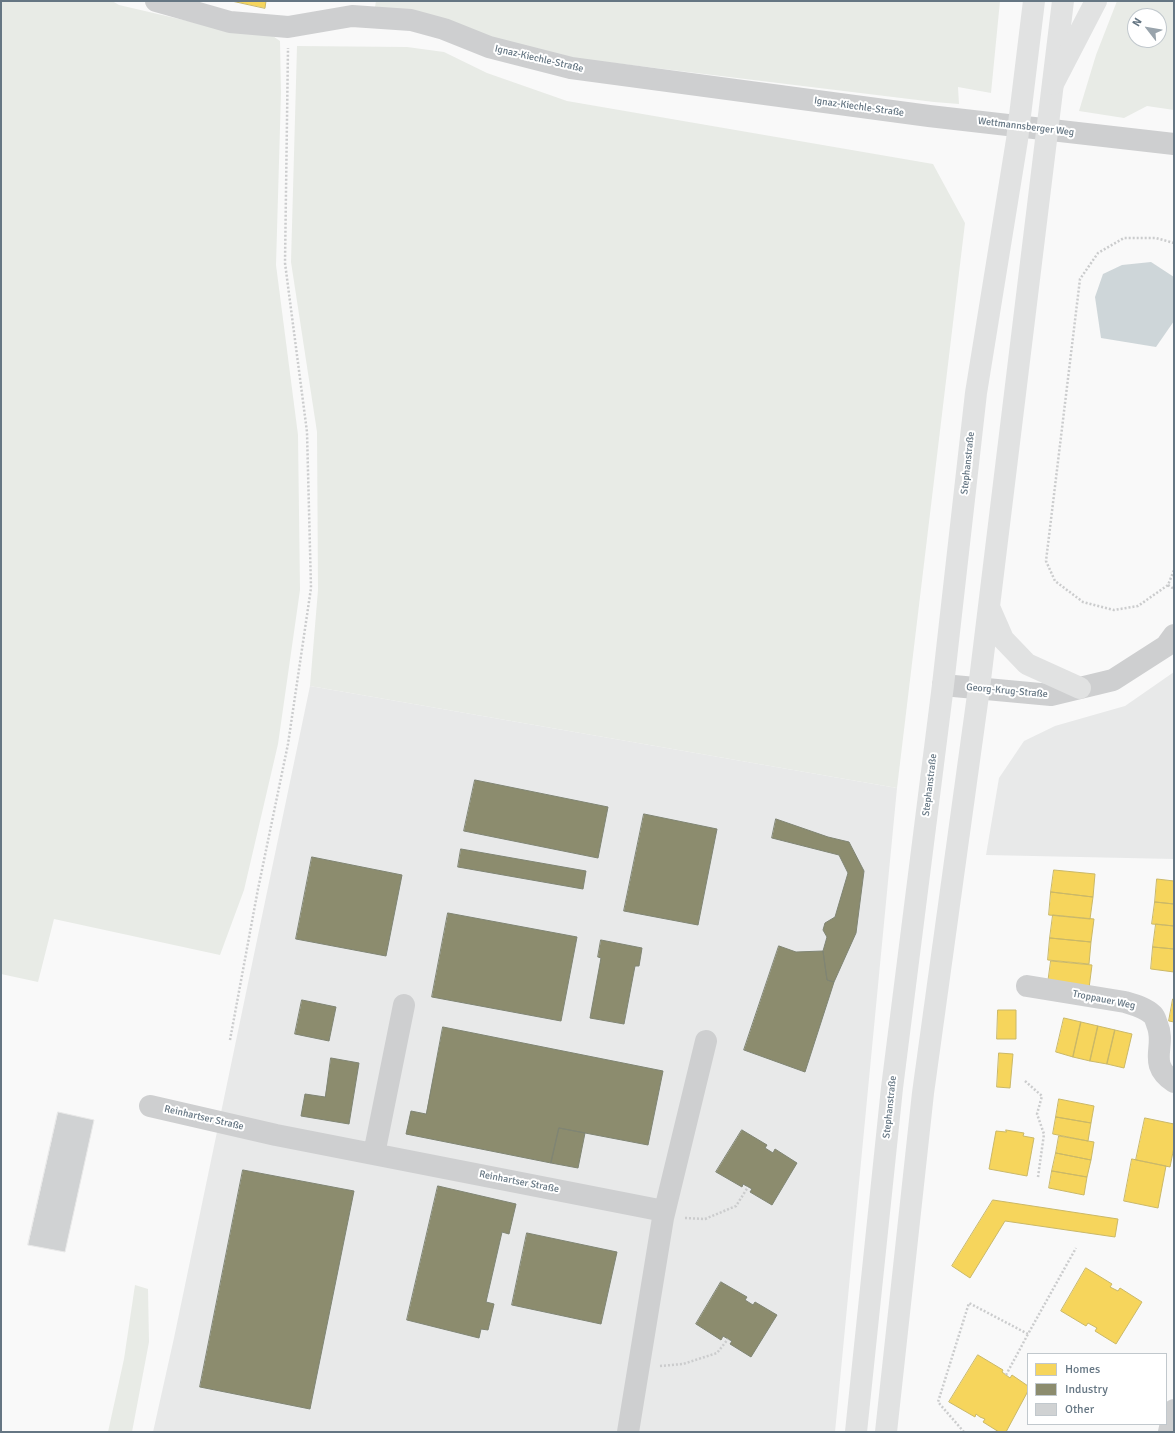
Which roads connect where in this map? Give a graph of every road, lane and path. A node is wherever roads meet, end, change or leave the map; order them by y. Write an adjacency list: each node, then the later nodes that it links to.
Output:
1 (156, 1): 5 (street, Ignaz-Kiechle-Straße)
2 (1034, 1): 15 (main road, Stephanstraße)
3 (1063, 1): 6 (main road)
4 (1096, 1): 6 (main road)
5 (288, 26): 7 (street, Ignaz-Kiechle-Straße); 20 (path)
6 (1053, 84): 13 (main road)
7 (928, 116): 8 (street, Wettmannsberger Weg)
8 (1174, 144)
9 (1174, 243): 11 (path)
10 (1174, 570): 11 (path)
11 (1168, 585): 12 (path)
12 (1174, 589)
13 (989, 608): 16 (main road); 17 (main road)
14 (1174, 635): 17 (street, Georg-Krug-Straße)
15 (943, 685): 16 (street, Georg-Krug-Straße); 36 (main road, Stephanstraße)
16 (979, 688): 17 (street, Georg-Krug-Straße); 37 (main road)
17 (1080, 688)
18 (1027, 986): 23 (street, Troppauer Weg)
19 (404, 1005): 25 (street)
20 (230, 1040)
21 (706, 1041): 28 (street)
22 (1025, 1081): 26 (path)
23 (1174, 1082)
24 (150, 1106): 25 (street, Reinhartser Straße)
25 (374, 1154): 28 (street, Reinhartser Straße)
26 (1038, 1177)
27 (748, 1187): 28 (path)
28 (664, 1214): 32 (street)
29 (1076, 1248): 30 (path)
30 (1028, 1334): 33 (path); 38 (path)
31 (728, 1339): 32 (path)
32 (638, 1368): 35 (street)
33 (1006, 1375)
34 (1174, 1410): 39 (street)
35 (628, 1432)
36 (856, 1432)
37 (886, 1432)
38 (964, 1432)
39 (1169, 1432)

